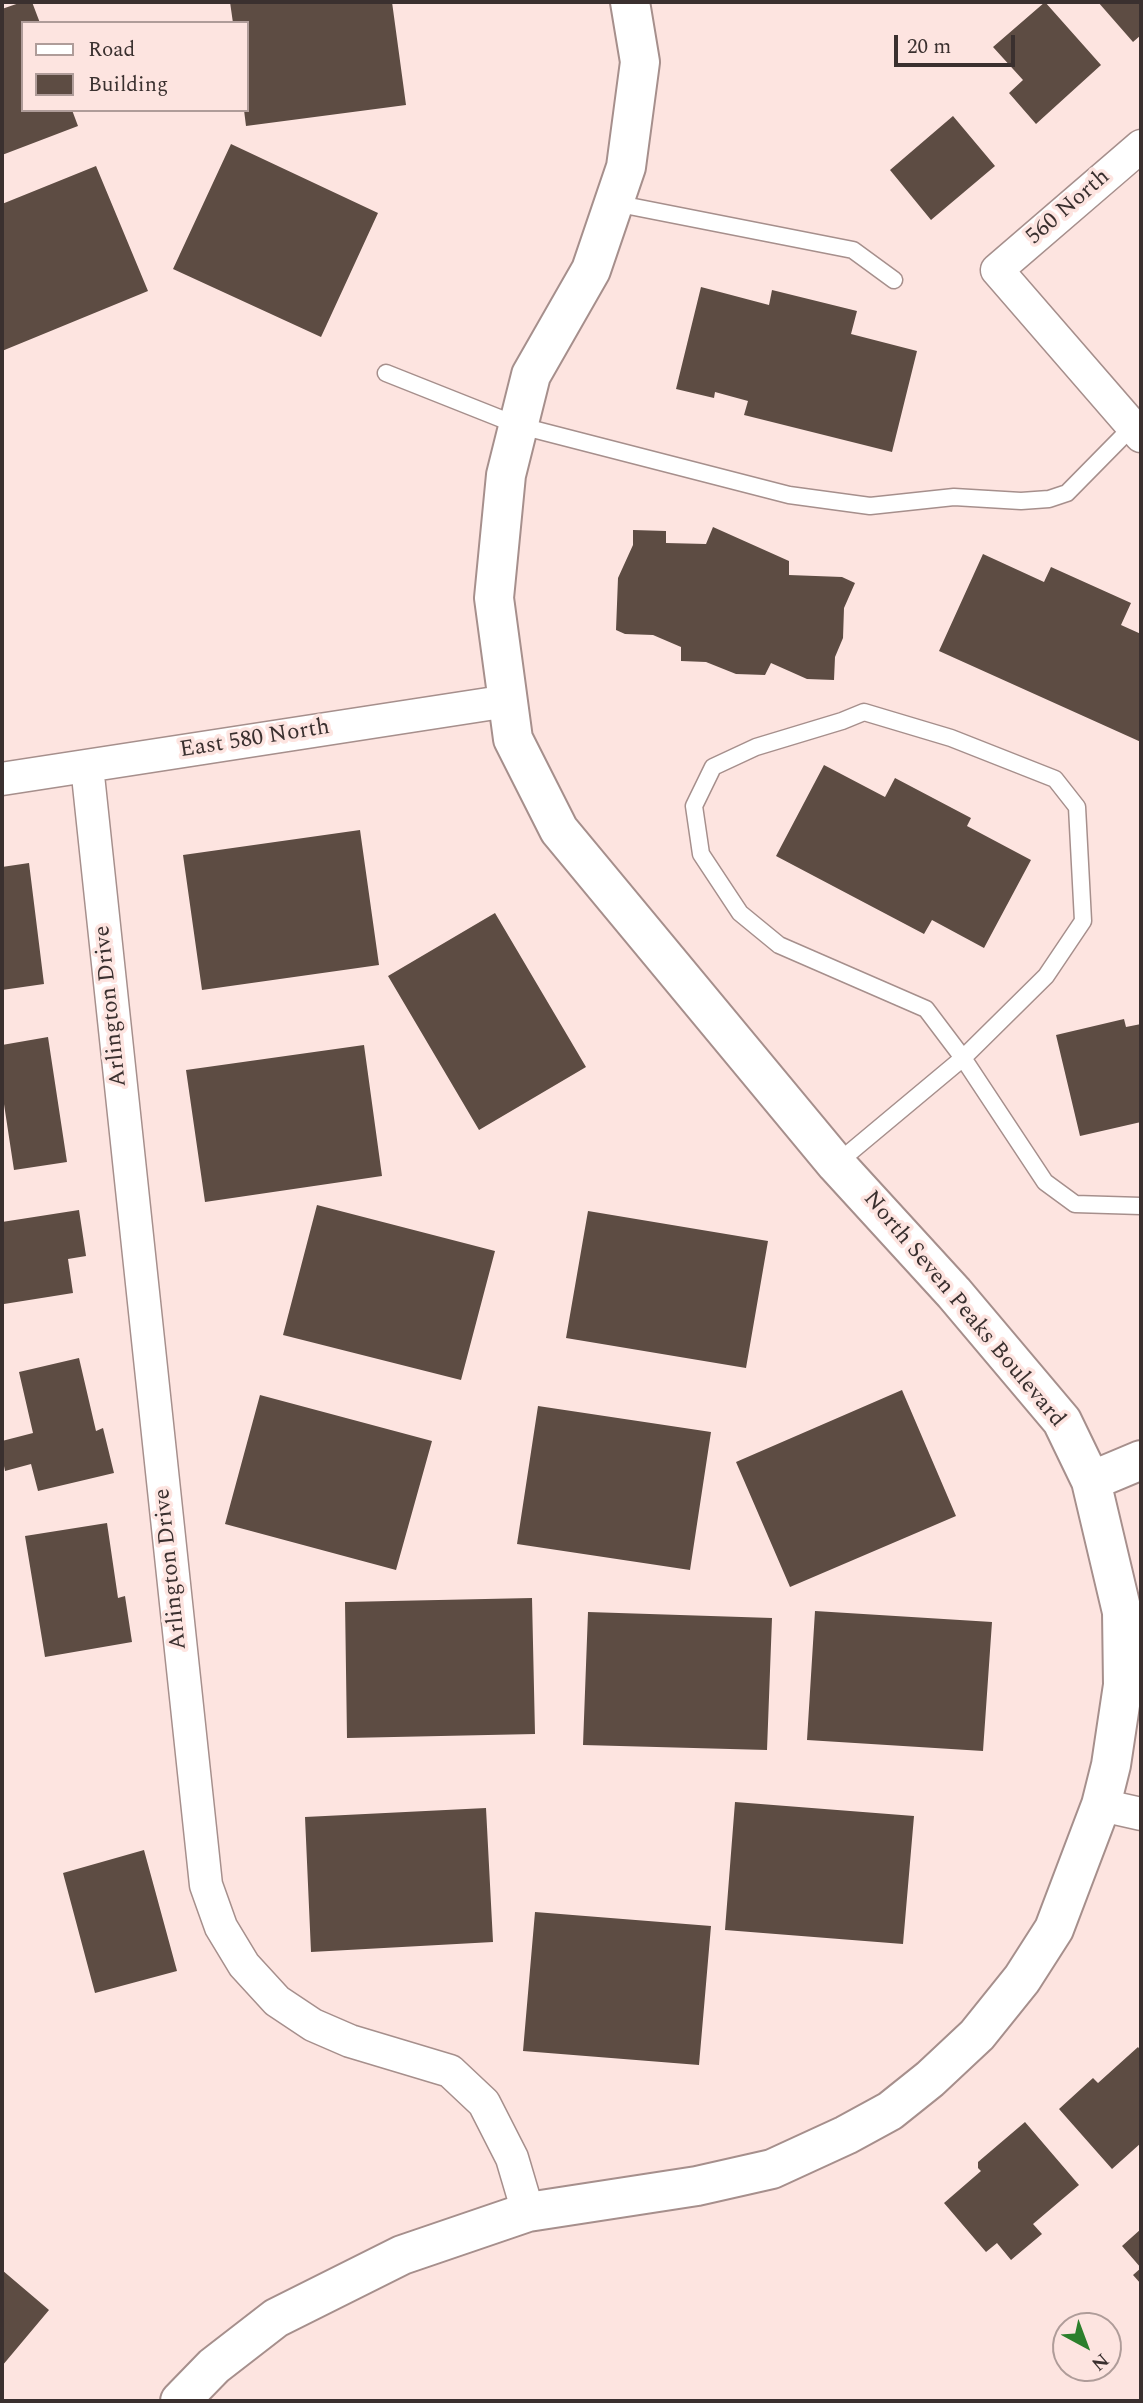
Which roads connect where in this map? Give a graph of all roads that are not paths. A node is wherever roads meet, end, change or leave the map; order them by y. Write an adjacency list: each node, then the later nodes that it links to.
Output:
1 (630, 2): 3 (street, North Seven Peaks Boulevard)
2 (1141, 146): 7 (street, 560 North)
3 (614, 203): 4 (lane); 6 (street, North Seven Peaks Boulevard)
4 (894, 280)
5 (386, 373): 6 (lane)
6 (517, 425): 7 (lane); 8 (street, North Seven Peaks Boulevard)
7 (1137, 431)
8 (508, 701): 9 (street, East 580 North); 12 (street, North Seven Peaks Boulevard)
9 (87, 766): 10 (street, East 580 North); 18 (street, Arlington Drive)
10 (2, 779)
11 (964, 1058): 11 (lane); 12 (lane); 13 (lane)
12 (836, 1164): 15 (street, North Seven Peaks Boulevard)
13 (1141, 1206)
14 (1141, 1460): 15 (street)
15 (1091, 1480): 16 (street, North Seven Peaks Boulevard)
16 (1101, 1805): 17 (street); 18 (street, North Seven Peaks Boulevard)
17 (1141, 1814)
18 (528, 2212): 19 (street, North Seven Peaks Boulevard)
19 (180, 2401)

